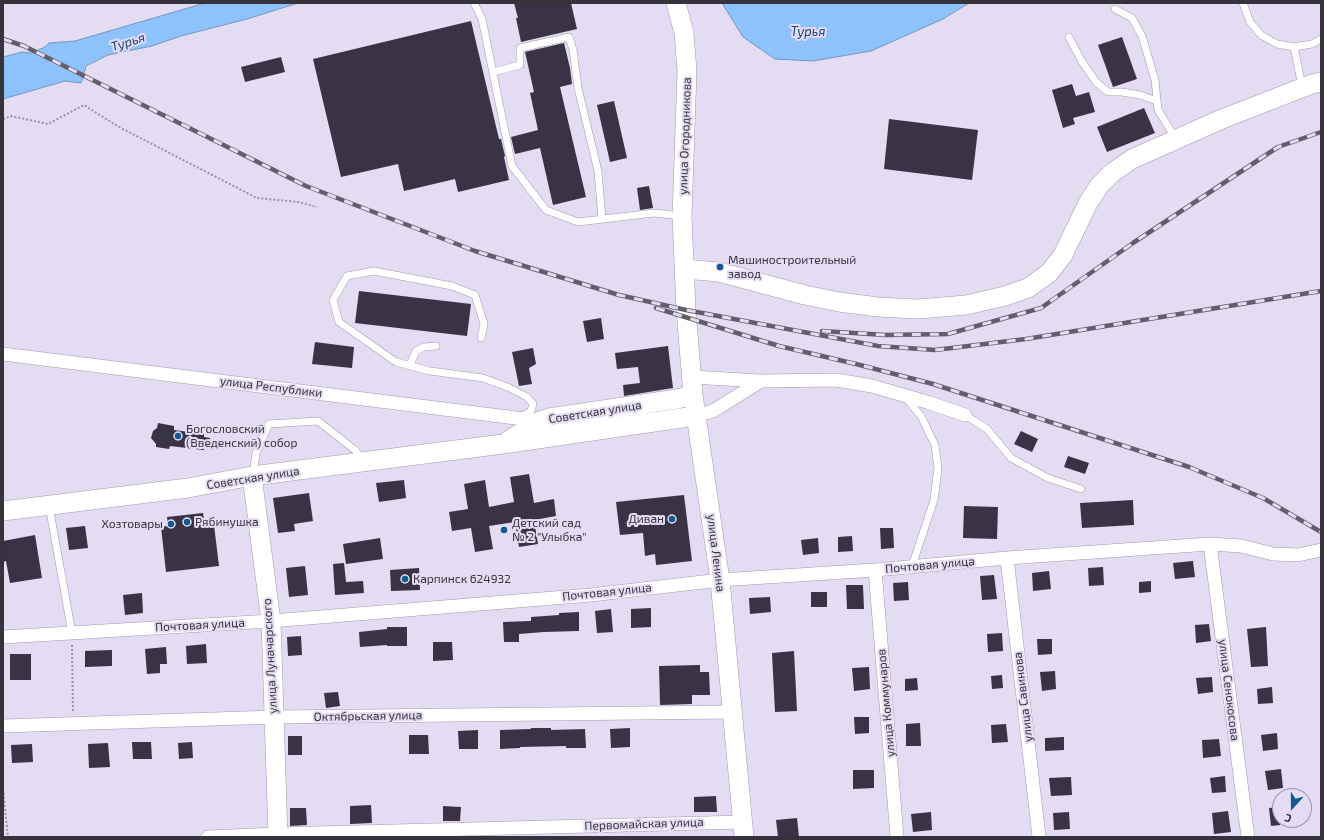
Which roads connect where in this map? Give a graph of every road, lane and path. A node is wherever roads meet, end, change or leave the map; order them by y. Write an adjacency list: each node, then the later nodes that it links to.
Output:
1 (474, 3): 8 (lane)
2 (676, 3): 15 (street, улица Огородникова)
3 (1242, 3): 7 (lane)
4 (1115, 9): 11 (lane)
5 (1069, 37): 11 (lane)
6 (1321, 39): 7 (lane)
7 (1294, 47): 10 (lane)
8 (493, 72): 16 (lane); 16 (lane)
9 (1321, 82): 10 (street)
10 (1302, 88): 13 (street)
11 (1157, 101): 13 (lane)
12 (3, 119): 14 (path)
13 (1176, 139): 17 (street)
14 (317, 207)
15 (682, 216): 16 (lane); 17 (street, улица Огородникова)
16 (602, 219)
17 (684, 269): 23 (street, улица Ленина)
18 (482, 338): 21 (lane)
19 (436, 346): 21 (lane)
20 (3, 354): 27 (street, улица Республики)
21 (410, 365): 27 (lane)
22 (761, 381): 23 (street); 24 (street); 26 (street)
23 (692, 386): 26 (street, улица Ленина); 28 (street, Советская улица)
24 (903, 395): 25 (street); 38 (lane)
25 (965, 415): 32 (lane)
26 (695, 416): 29 (street, Советская улица); 40 (street, улица Ленина)
27 (518, 418): 28 (street, улица Республики)
28 (540, 421): 29 (street, Советская улица)
29 (503, 444): 30 (street, Советская улица)
30 (363, 461): 31 (street, Советская улица); 31 (lane)
31 (252, 476): 33 (street, Советская улица); 41 (street, улица Луначарского)
32 (1081, 489)
33 (49, 506): 34 (street, Советская улица); 42 (lane)
34 (3, 511)
35 (1210, 544): 36 (street, Почтовая улица); 37 (street, Почтовая улица); 55 (street, улица Сенокосова)
36 (1321, 550)
37 (1007, 558): 38 (street, Почтовая улица); 54 (street, улица Савинова)
38 (912, 566): 39 (street, Почтовая улица)
39 (875, 570): 40 (street, Почтовая улица); 53 (street, улица Коммунаров)
40 (720, 580): 41 (street, Почтовая улица); 44 (street, улица Ленина)
41 (271, 621): 42 (street, Почтовая улица); 45 (street, улица Луначарского)
42 (72, 633): 43 (street, Почтовая улица); 46 (path)
43 (3, 637)
44 (733, 712): 45 (street, Октябрьская улица); 49 (street, улица Ленина)
45 (274, 717): 46 (street, Октябрьская улица); 50 (street, улица Луначарского)
46 (73, 724): 47 (street, Октябрьская улица)
47 (3, 726)
48 (3, 789): 51 (path)
49 (744, 829): 50 (street, Первомайская улица)
50 (278, 835): 52 (street, Первомайская улица)
51 (8, 837)
52 (208, 837)
53 (897, 837)
54 (1039, 837)
55 (1248, 837)

